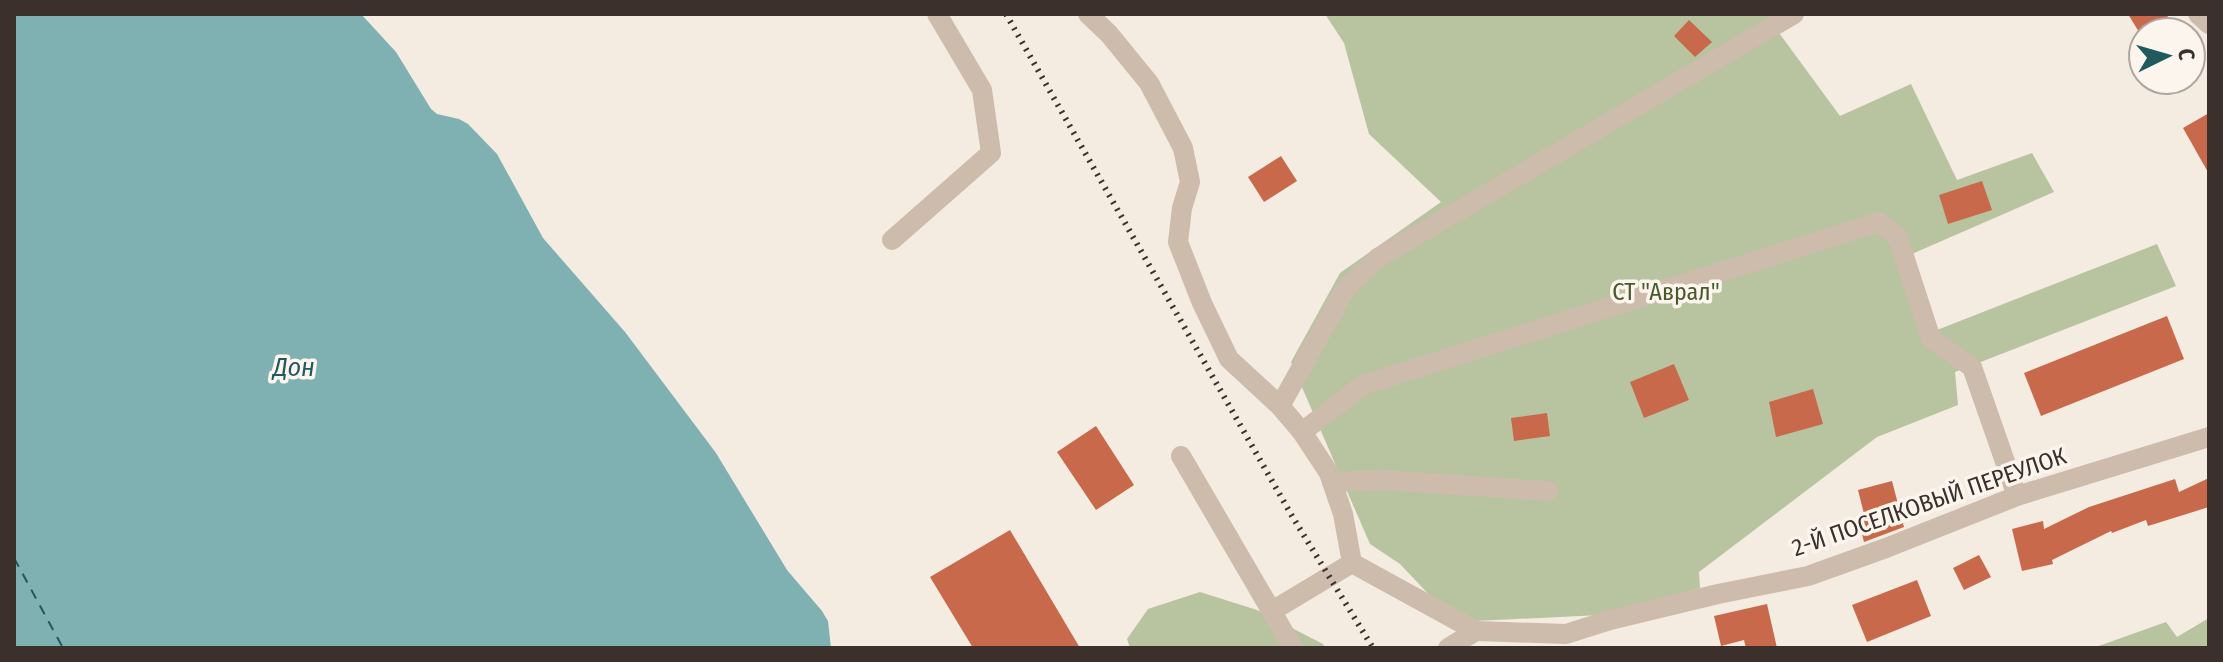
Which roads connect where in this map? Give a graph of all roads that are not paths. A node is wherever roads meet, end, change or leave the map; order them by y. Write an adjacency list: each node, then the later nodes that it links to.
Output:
1 (937, 14): 6 (street)
2 (1088, 14): 7 (street)
3 (1794, 14): 7 (street)
4 (2198, 14): 5 (street)
5 (2209, 24)
6 (892, 240)
7 (1280, 406): 8 (street)
8 (1302, 432): 11 (street); 13 (street)
9 (2209, 437): 13 (street, 2-Й ПОСЕЛКОВЫЙ ПЕРЕУЛОК)
10 (1181, 456): 15 (street)
11 (1332, 482): 12 (street); 14 (street)
12 (1548, 491)
13 (2017, 496): 17 (street, 2-Й ПОСЕЛКОВЫЙ ПЕРЕУЛОК)
14 (1352, 563): 15 (street); 16 (street)
15 (1272, 611): 18 (street)
16 (1476, 631): 17 (street, 2-Й ПОСЕЛКОВЫЙ ПЕРЕУЛОК); 19 (street)
17 (1559, 641)
18 (1293, 648)
19 (1448, 648)

